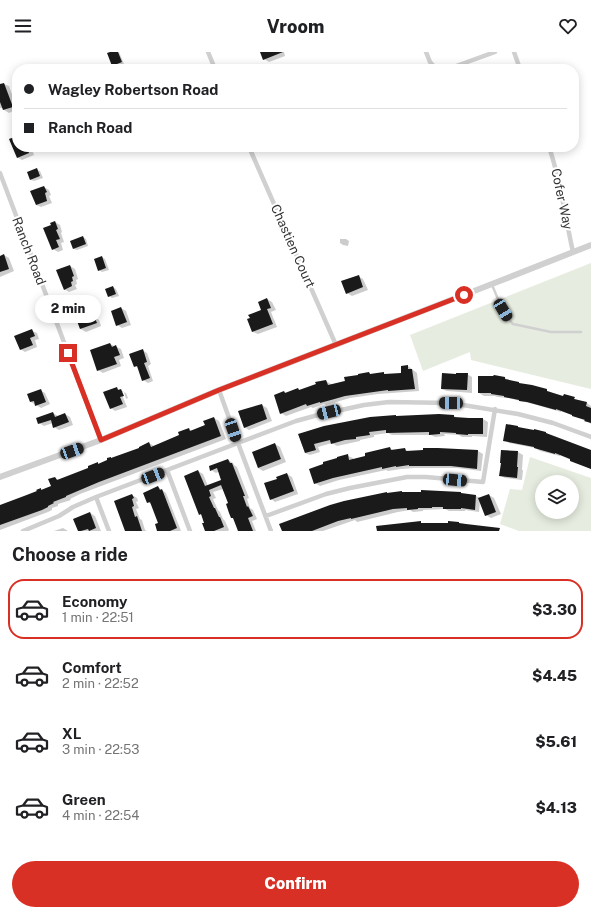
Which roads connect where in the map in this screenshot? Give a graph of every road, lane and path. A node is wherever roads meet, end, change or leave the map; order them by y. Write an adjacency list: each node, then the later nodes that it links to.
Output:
1 (208, 52): 5 (street)
2 (426, 52): 6 (street)
3 (495, 52): 7 (street)
4 (514, 52): 8 (street)
5 (213, 64)
6 (432, 64)
7 (462, 64)
8 (518, 64)
9 (251, 152): 16 (street, Chastien Court)
10 (551, 152): 13 (street, Cofer Way)
11 (0, 173): 20 (street, Ranch Road)
12 (591, 245): 13 (street)
13 (573, 252): 14 (street)
14 (492, 284): 15 (lane); 16 (street)
15 (581, 332)
16 (336, 345): 17 (street)
17 (219, 390): 20 (street); 21 (street)
18 (495, 409): 19 (street); 21 (street); 25 (street)
19 (591, 437)
20 (101, 440): 23 (street)
21 (238, 443): 22 (street); 25 (street)
22 (167, 470): 24 (street); 29 (street)
23 (0, 477)
24 (96, 497): 26 (street); 28 (street)
25 (266, 516): 30 (street)
26 (30, 530): 27 (street)
27 (23, 531)
28 (110, 531)
29 (190, 531)
30 (272, 531)

